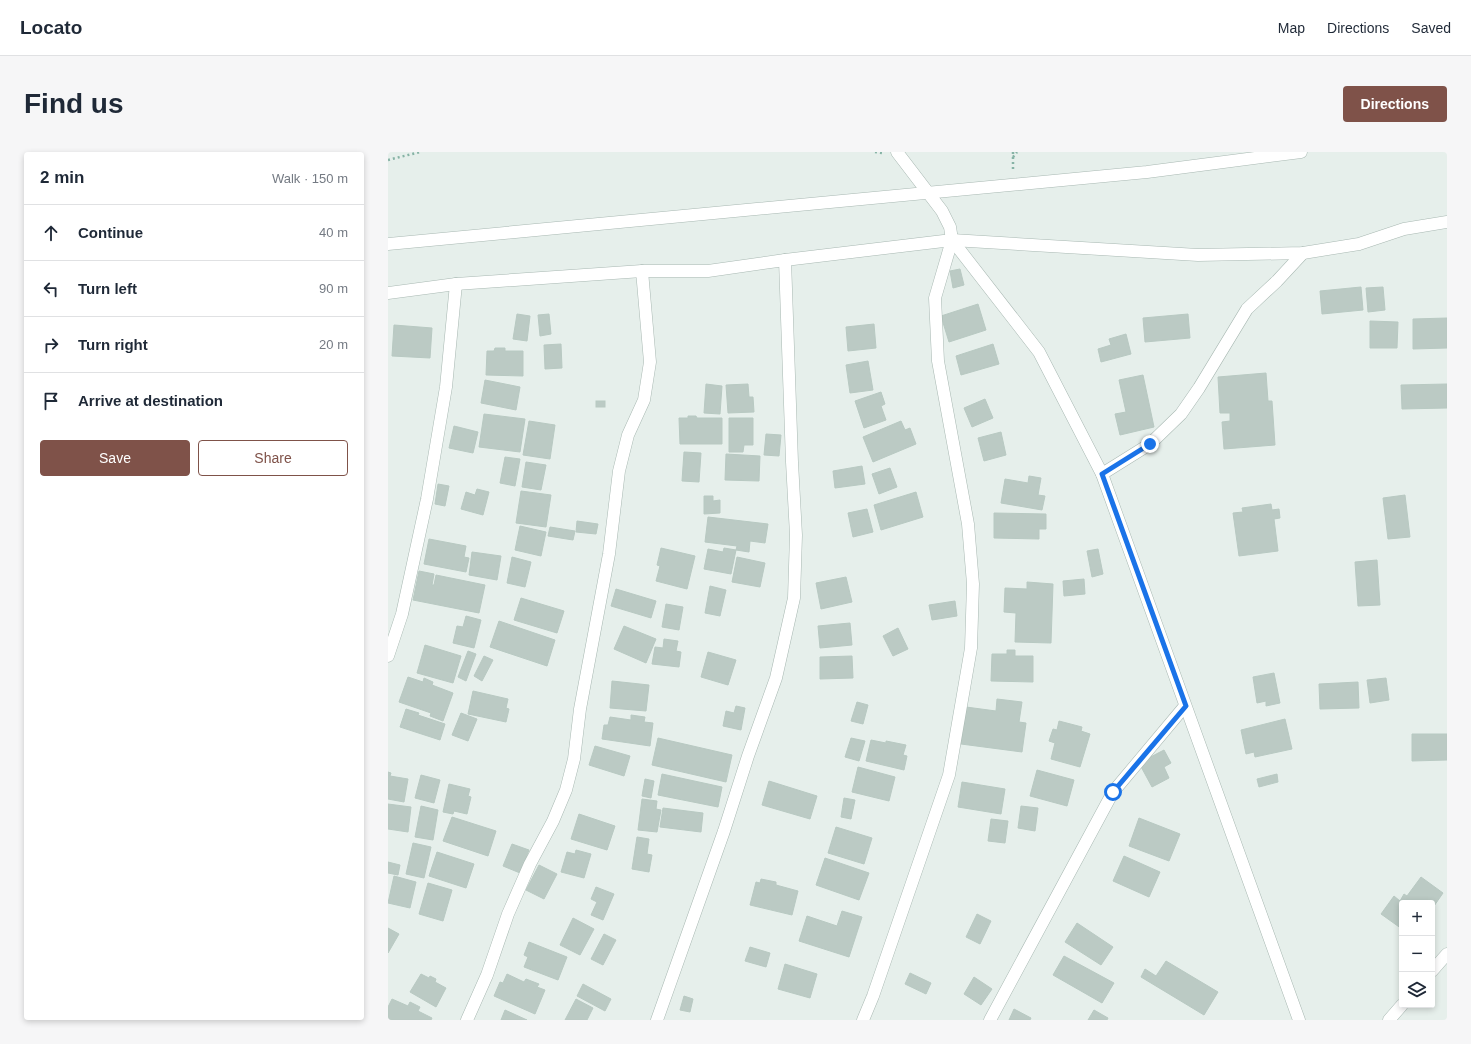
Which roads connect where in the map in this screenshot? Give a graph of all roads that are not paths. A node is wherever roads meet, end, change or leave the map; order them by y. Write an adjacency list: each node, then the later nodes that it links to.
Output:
1 (897, 152): 3 (street)
2 (1301, 152): 3 (street)
3 (927, 193): 5 (street); 6 (street)
4 (1447, 222): 7 (street)
5 (952, 240): 7 (street); 8 (street); 12 (street); 20 (street)
6 (388, 244)
7 (1303, 253): 12 (street)
8 (785, 260): 9 (street); 19 (street)
9 (642, 271): 10 (street); 18 (street)
10 (456, 284): 11 (street); 13 (street)
11 (388, 293)
12 (1102, 474): 14 (street)
13 (388, 656)
14 (1186, 706): 21 (street); 22 (street)
15 (1447, 954): 16 (street)
16 (1435, 968)
17 (1399, 1008): 23 (street)
18 (467, 1020)
19 (657, 1020)
20 (863, 1020)
21 (990, 1020)
22 (1299, 1020)
23 (1389, 1020)

